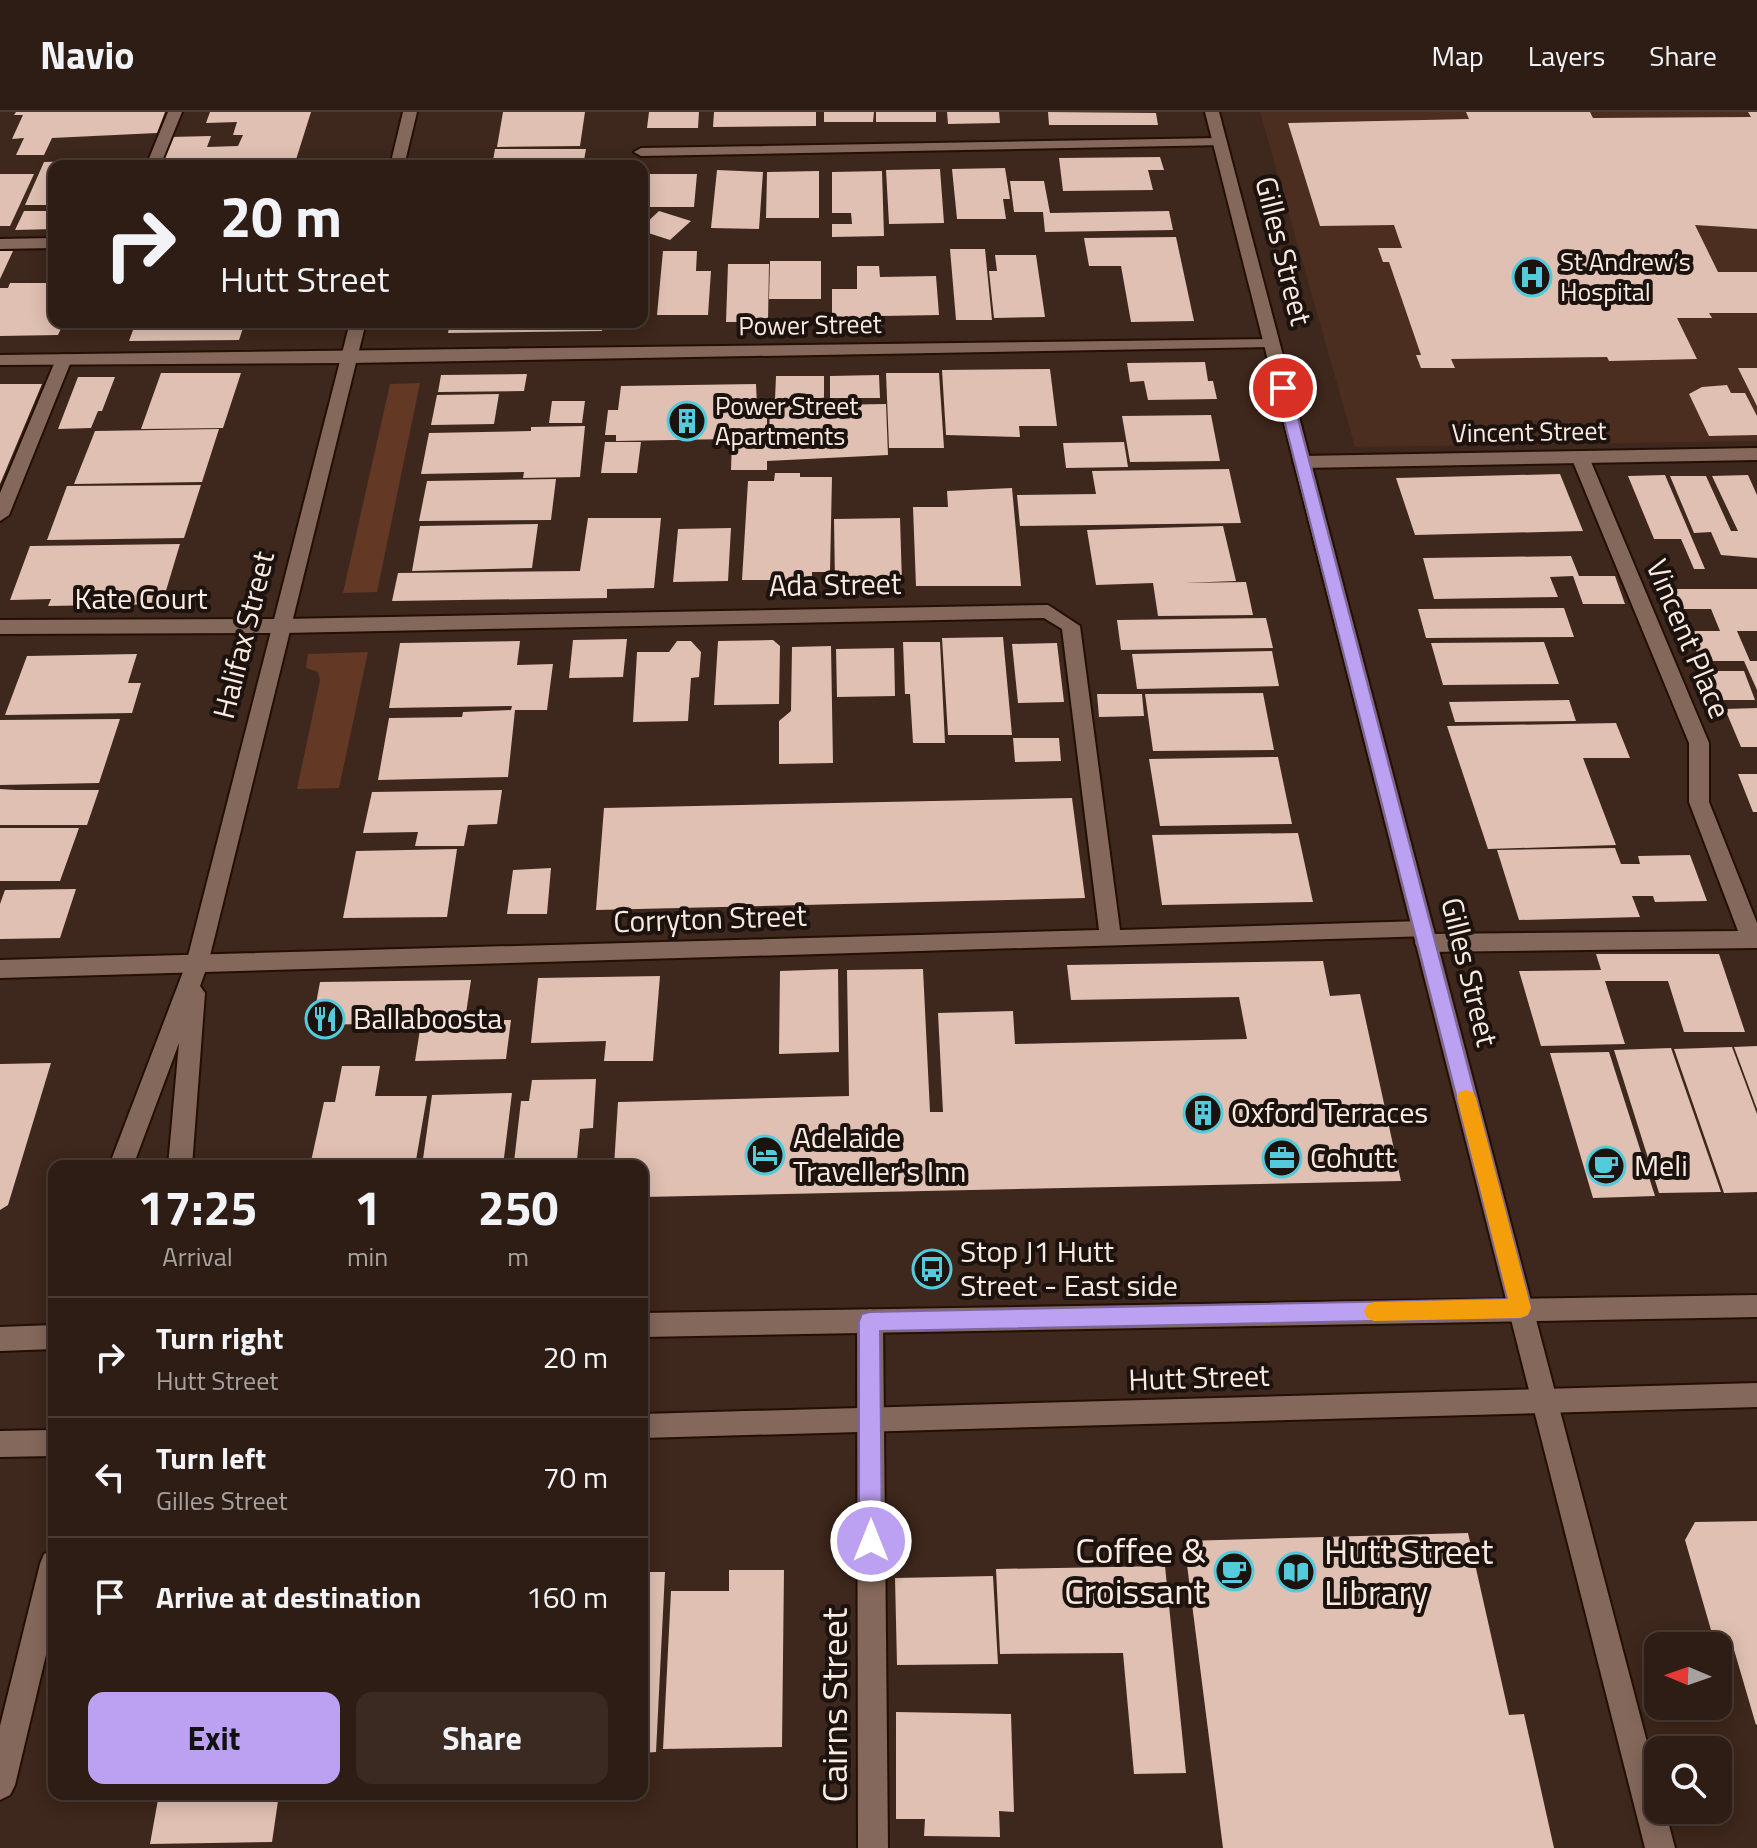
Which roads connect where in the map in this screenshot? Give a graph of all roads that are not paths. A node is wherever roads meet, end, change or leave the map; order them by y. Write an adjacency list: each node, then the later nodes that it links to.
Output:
1 (175, 112): 6 (street)
2 (410, 112): 7 (street)
3 (1212, 112): 4 (street, Gilles Street)
4 (1220, 142): 5 (street); 11 (street, Gilles Street)
5 (641, 152)
6 (155, 160)
7 (398, 160)
8 (48, 243): 9 (street)
9 (0, 244)
10 (356, 328): 12 (street, Halifax Street)
11 (1271, 344): 12 (street, Power Street); 17 (street, Gilles Street)
12 (349, 358): 13 (street, Power Street); 19 (street, Halifax Street)
13 (64, 359): 14 (street, Power Street); 18 (street)
14 (0, 360)
15 (1757, 454): 16 (street, Vincent Street)
16 (1580, 457): 17 (street, Vincent Street); 23 (street, Vincent Place)
17 (1302, 462): 22 (street, Gilles Street)
18 (0, 515)
19 (282, 626): 20 (street, Kate Court); 21 (street, Ada Street); 24 (street, Halifax Street)
20 (0, 627)
21 (1110, 936): 22 (street, Corryton Street); 24 (street, Corryton Street)
22 (1424, 937): 23 (street, Vincent Place); 29 (street, Gilles Street)
23 (1754, 939)
24 (197, 964): 25 (street, Corryton Street); 26 (street, Halifax Street); 27 (street, Halifax Street)
25 (0, 969)
26 (123, 1160)
27 (181, 1160)
28 (1757, 1306): 29 (street, Hutt Street)
29 (1521, 1308): 30 (street, Hutt Street); 35 (street, Gilles Street)
30 (870, 1321): 31 (street, Hutt Street); 36 (street, Cairns Street)
31 (648, 1325)
32 (48, 1337): 33 (street)
33 (0, 1339)
34 (1757, 1395): 35 (street, Hutt Street)
35 (1544, 1400): 36 (street, Hutt Street); 43 (street, Gilles Street)
36 (871, 1419): 37 (street, Hutt Street); 42 (street, Cairns Street)
37 (648, 1426)
38 (48, 1443): 39 (street)
39 (0, 1444)
40 (48, 1589): 41 (street)
41 (0, 1785)
42 (873, 1848)
43 (1660, 1848)

